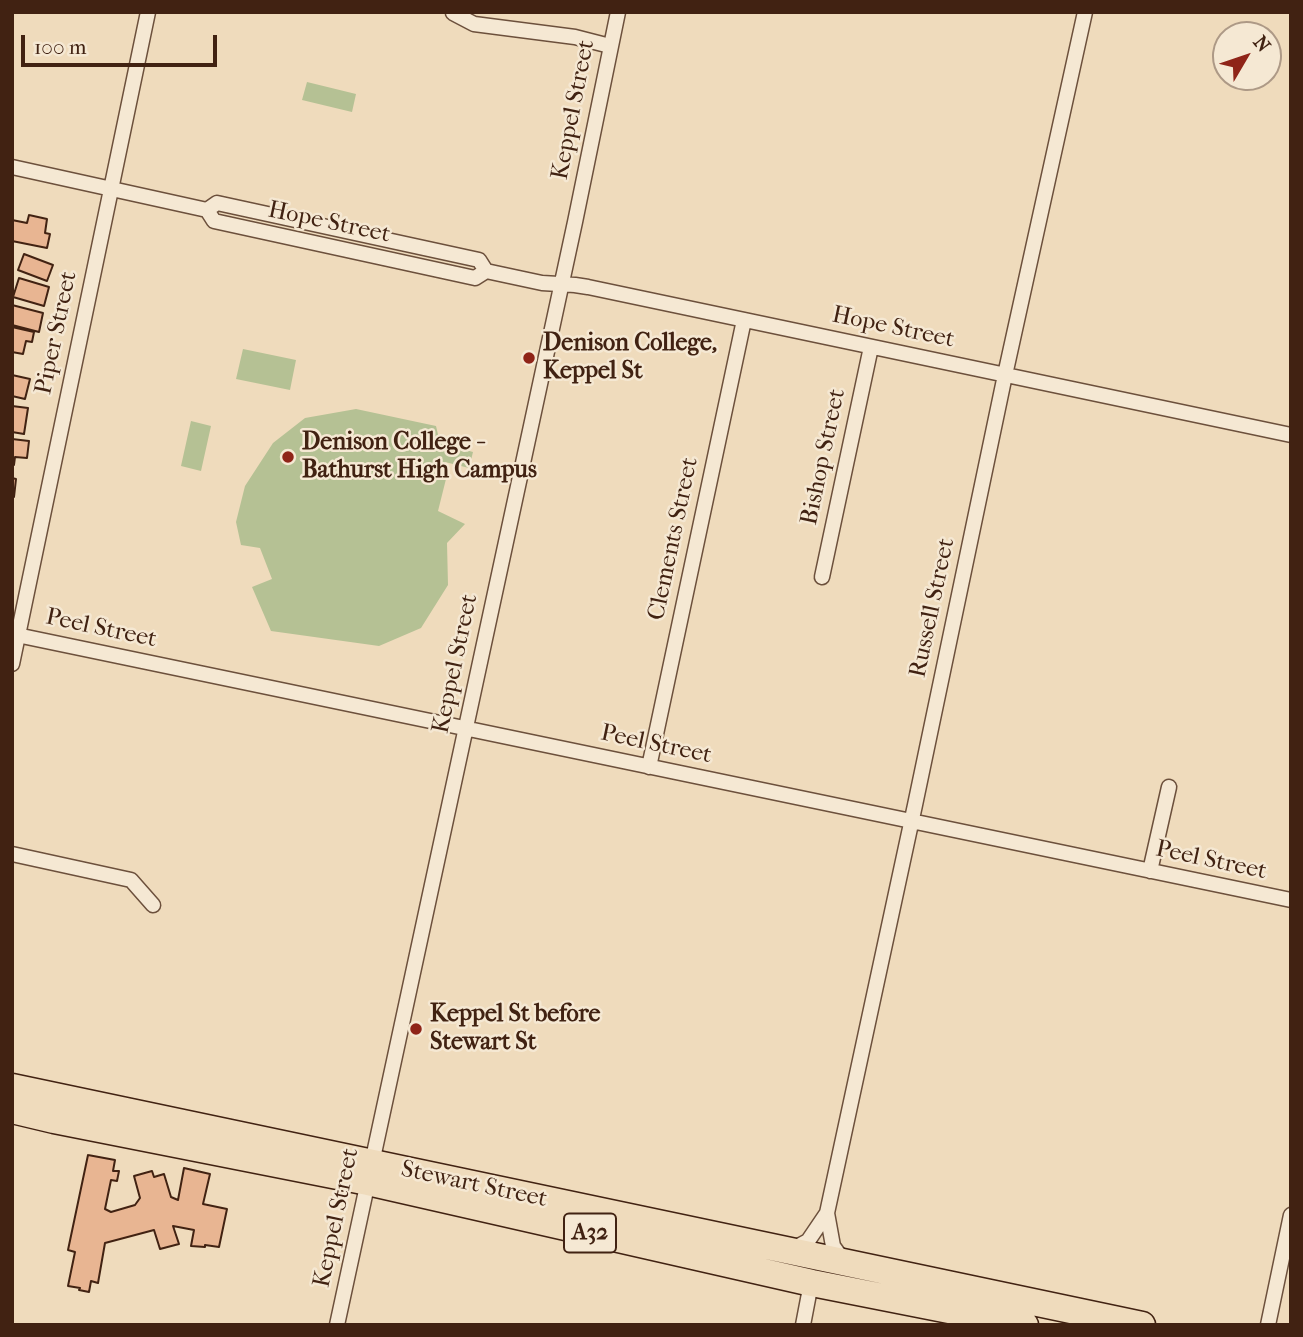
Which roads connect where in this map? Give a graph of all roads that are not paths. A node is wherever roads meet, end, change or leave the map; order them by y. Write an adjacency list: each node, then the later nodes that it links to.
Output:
1 (148, 12): 7 (street, Piper Street)
2 (618, 12): 5 (street, Keppel Street)
3 (1085, 12): 11 (street, Russell Street)
4 (453, 13): 5 (street)
5 (610, 46): 8 (street, Keppel Street)
6 (12, 167): 7 (street, Hope Street)
7 (111, 188): 8 (street, Hope Street); 14 (street, Piper Street)
8 (561, 284): 9 (street, Hope Street); 16 (street, Keppel Street)
9 (744, 320): 10 (street, Hope Street); 17 (street, Clements Street)
10 (871, 347): 11 (street, Hope Street); 13 (street, Bishop Street)
11 (1005, 375): 12 (street, Hope Street); 19 (street, Russell Street)
12 (1291, 435)
13 (822, 577)
14 (15, 635): 15 (street, Piper Street); 16 (street, Peel Street)
15 (12, 664)
16 (465, 728): 17 (street, Peel Street); 26 (street, Keppel Street)
17 (649, 767): 19 (street, Peel Street)
18 (1169, 788): 21 (street)
19 (911, 822): 21 (street, Peel Street); 27 (street, Russell Street)
20 (12, 853): 23 (street)
21 (1150, 871): 22 (street, Peel Street)
22 (1291, 900)
23 (153, 905)
24 (12, 1087): 26 (highway, Stewart Street / A32)
25 (12, 1110): 26 (highway, Stewart Street / A32)
26 (370, 1173): 29 (highway, Stewart Street / A32); 32 (highway, Stewart Street / A32); 33 (street, Keppel Street)
27 (827, 1213): 29 (street, Russell Street); 31 (street, Russell Street)
28 (1291, 1215): 37 (street)
29 (789, 1251): 30 (highway, Stewart Street / A32)
30 (816, 1256): 31 (highway, Stewart Street / A32); 32 (street)
31 (845, 1262): 36 (highway, Stewart Street / A32)
32 (812, 1283): 34 (street); 35 (highway, Stewart Street / A32)
33 (337, 1325)
34 (803, 1325)
35 (1026, 1325)
36 (1142, 1325)
37 (1268, 1325)

